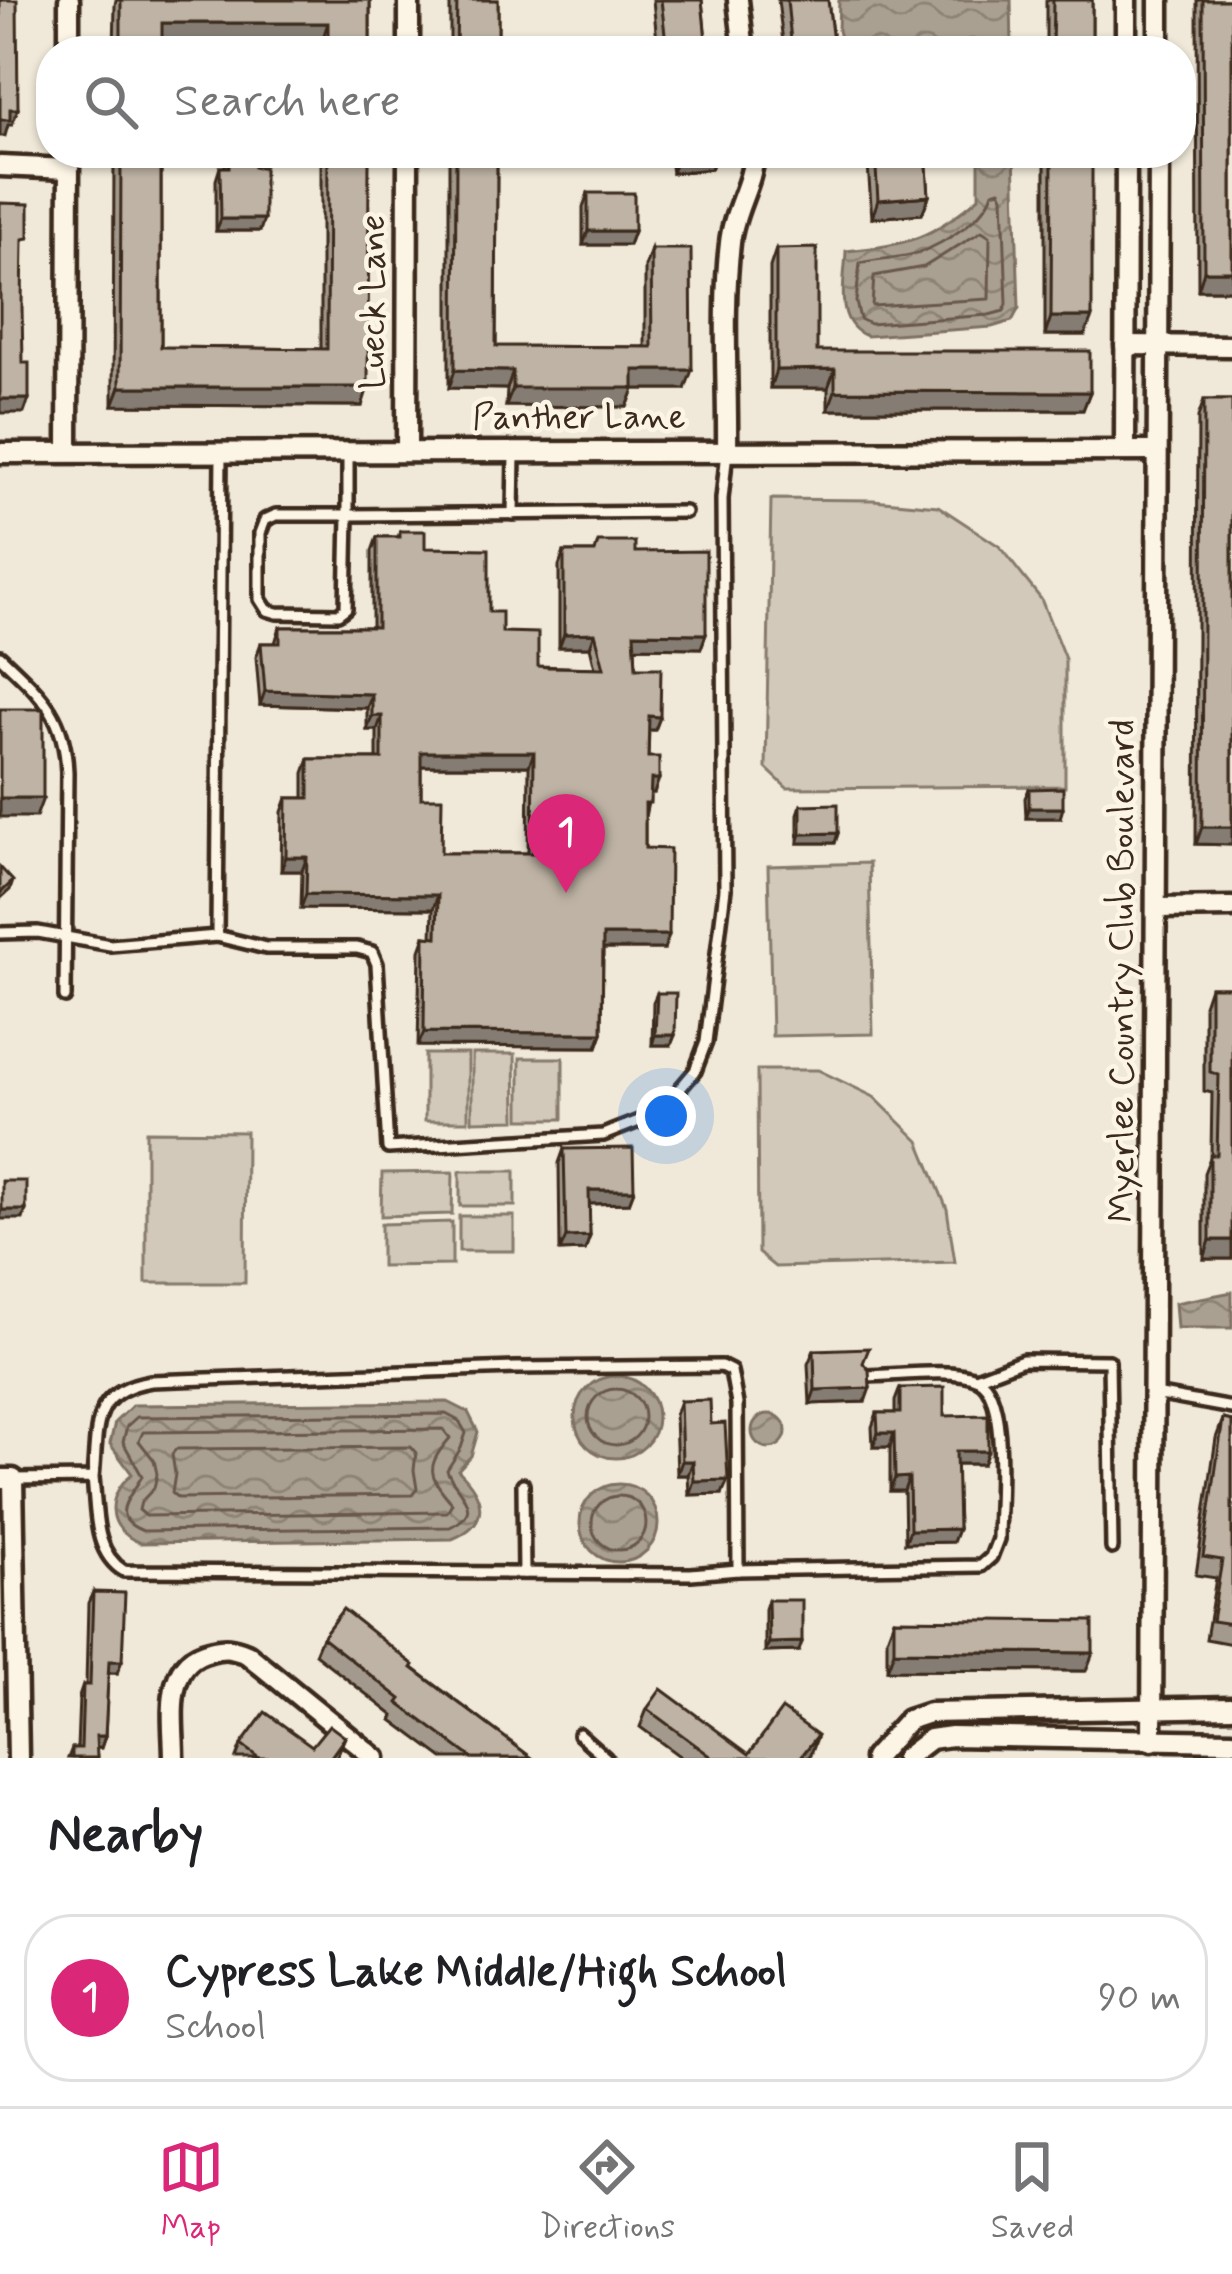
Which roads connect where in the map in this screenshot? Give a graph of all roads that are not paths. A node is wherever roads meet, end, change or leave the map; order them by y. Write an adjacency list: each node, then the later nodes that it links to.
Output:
1 (69, 0): 6 (street)
2 (409, 0): 7 (street)
3 (738, 0): 8 (street)
4 (1126, 0): 9 (street)
5 (1159, 0): 10 (street)
6 (69, 36)
7 (409, 36)
8 (742, 36)
9 (1126, 36)
10 (1159, 36)
11 (36, 163): 12 (street)
12 (0, 166)
13 (68, 168): 24 (street)
14 (408, 168): 27 (street, Lueck Lane)
15 (753, 168): 22 (street)
16 (1126, 168): 18 (street)
17 (1159, 168): 19 (street, Myerlee Country Club Boulevard)
18 (1125, 345): 19 (street); 21 (street)
19 (1159, 345): 20 (street); 23 (street, Myerlee Country Club Boulevard)
20 (1232, 346)
21 (1125, 449): 22 (street, Panther Lane); 23 (street, Panther Lane)
22 (727, 451): 28 (street, Panther Lane); 37 (lane)
23 (1157, 451): 35 (street, Myerlee Country Club Boulevard)
24 (68, 452): 25 (street, Panther Lane); 29 (street, Panther Lane)
25 (220, 452): 26 (street, Panther Lane); 37 (lane)
26 (348, 452): 27 (street, Panther Lane); 32 (lane)
27 (407, 452): 28 (street, Panther Lane)
28 (514, 452): 31 (lane)
29 (0, 453)
30 (685, 512): 31 (lane)
31 (513, 514): 32 (lane)
32 (348, 515): 32 (lane)
33 (0, 656): 38 (lane)
34 (1232, 907): 35 (street)
35 (1157, 908): 42 (street, Myerlee Country Club Boulevard)
36 (0, 933): 38 (lane)
37 (217, 936): 38 (lane)
38 (65, 937): 39 (lane)
39 (65, 997)
40 (867, 1376): 41 (lane)
41 (976, 1378): 47 (lane); 48 (lane)
42 (1155, 1394): 43 (lane); 51 (street, Myerlee Country Club Boulevard)
43 (1232, 1408)
44 (92, 1478): 45 (lane); 48 (lane); 49 (lane)
45 (7, 1479): 57 (street)
46 (523, 1484): 49 (lane)
47 (1112, 1548)
48 (739, 1570): 49 (lane)
49 (524, 1573)
50 (1232, 1707): 51 (street)
51 (1154, 1711): 52 (street); 54 (street, Myerlee Country Club Boulevard)
52 (1035, 1712): 56 (street); 61 (street)
53 (578, 1734): 60 (lane)
54 (1152, 1741): 55 (street); 56 (street)
55 (1232, 1742)
56 (1034, 1748): 62 (street)
57 (18, 1758)
58 (174, 1758): 59 (street)
59 (375, 1758)
60 (606, 1758)
61 (874, 1758)
62 (905, 1758)

